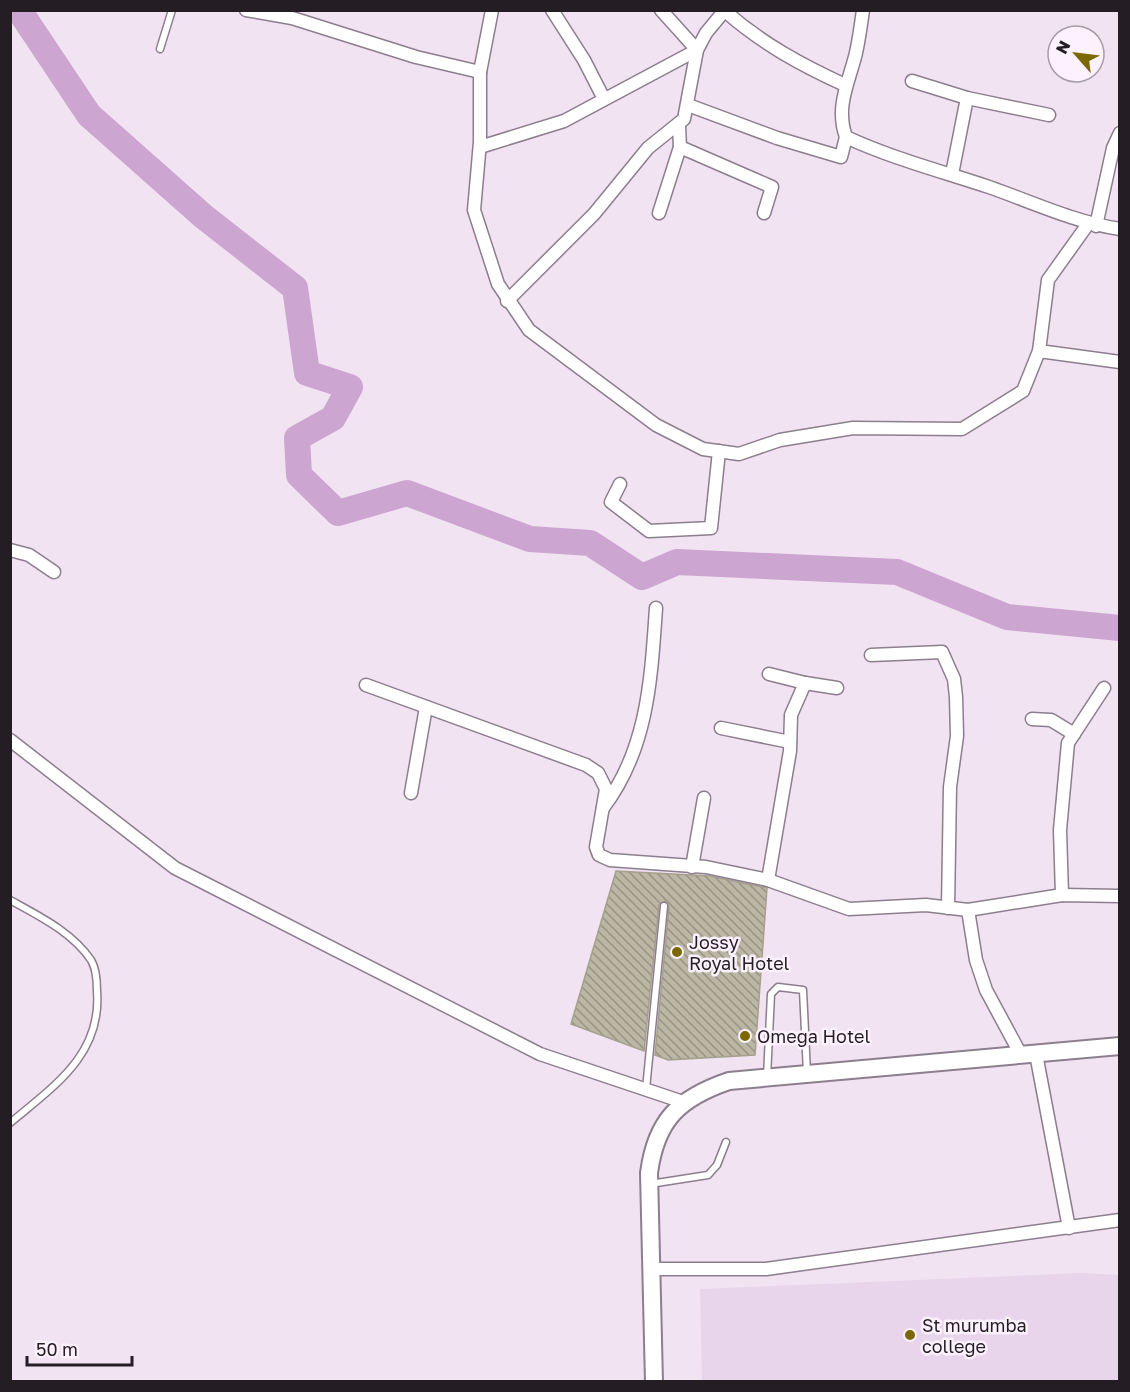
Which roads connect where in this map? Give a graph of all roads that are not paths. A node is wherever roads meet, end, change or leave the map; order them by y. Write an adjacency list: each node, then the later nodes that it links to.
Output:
1 (172, 10): 9 (lane)
2 (246, 10): 8 (street)
3 (492, 10): 11 (street)
4 (552, 10): 15 (street)
5 (661, 10): 10 (street)
6 (863, 10): 13 (street)
7 (725, 11): 10 (street); 13 (street)
8 (304, 16): 11 (street)
9 (160, 49)
10 (697, 50): 15 (street); 16 (street)
11 (480, 72): 21 (street)
12 (912, 81): 14 (street)
13 (845, 85): 20 (street)
14 (967, 98): 17 (street); 23 (street)
15 (604, 99): 21 (street)
16 (688, 105): 18 (street); 20 (street)
17 (1049, 115)
18 (679, 126): 22 (street); 28 (street)
19 (1119, 133): 26 (street)
20 (846, 136): 23 (street)
21 (480, 147): 28 (street)
22 (680, 147): 24 (street); 25 (street)
23 (952, 174): 26 (street)
24 (659, 213)
25 (764, 213)
26 (1092, 225): 27 (street); 29 (street)
27 (1119, 229)
28 (507, 301): 31 (street)
29 (1039, 351): 30 (street); 31 (street)
30 (1119, 362)
31 (719, 451): 32 (street)
32 (620, 484)
33 (10, 550): 34 (street)
34 (54, 572)
35 (656, 608): 50 (street)
36 (870, 655): 57 (street)
37 (769, 674): 38 (street)
38 (806, 683): 40 (street); 47 (street)
39 (366, 685): 42 (street)
40 (837, 688)
41 (1104, 688): 45 (street)
42 (426, 707): 48 (street); 50 (street)
43 (1032, 719): 45 (street)
44 (721, 728): 47 (street)
45 (1074, 734): 53 (street)
46 (10, 740): 63 (street)
47 (790, 742): 52 (street)
48 (411, 794)
49 (704, 798): 51 (street)
50 (603, 809): 51 (street)
51 (692, 867): 52 (street)
52 (768, 880): 57 (street)
53 (1062, 895): 54 (street); 58 (street)
54 (1119, 896)
55 (10, 900): 65 (lane)
56 (664, 906): 63 (lane)
57 (948, 908): 58 (street)
58 (968, 910): 60 (street)
59 (1119, 1046): 60 (street)
60 (1029, 1054): 61 (street); 69 (street)
61 (807, 1074): 62 (street); 62 (lane)
62 (767, 1077): 64 (street)
63 (646, 1089): 64 (street)
64 (683, 1102): 67 (street)
65 (10, 1123)
66 (726, 1142): 67 (lane)
67 (649, 1184): 70 (street)
68 (1119, 1220): 69 (street)
69 (1068, 1228): 70 (street)
70 (652, 1269): 71 (street)
71 (654, 1382)

